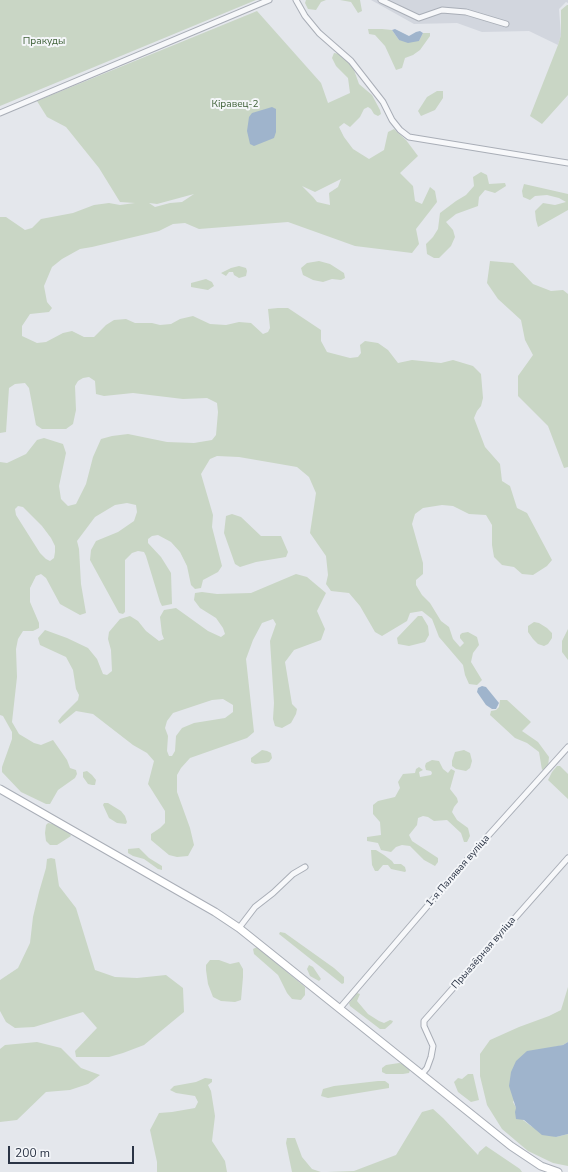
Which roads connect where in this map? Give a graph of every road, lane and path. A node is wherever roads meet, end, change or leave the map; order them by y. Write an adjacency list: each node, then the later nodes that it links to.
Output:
1 (269, 0): 5 (street)
2 (296, 0): 6 (street)
3 (381, 0): 4 (street)
4 (506, 24)
5 (0, 113)
6 (568, 163)
7 (568, 746): 12 (street, 1-я Палявая вуліца)
8 (0, 789): 11 (main road)
9 (568, 858): 13 (street, Прыазёрная вуліца)
10 (305, 867): 11 (street)
11 (239, 928): 12 (main road)
12 (340, 1008): 13 (main road)
13 (422, 1074): 14 (main road)
14 (558, 1172)

